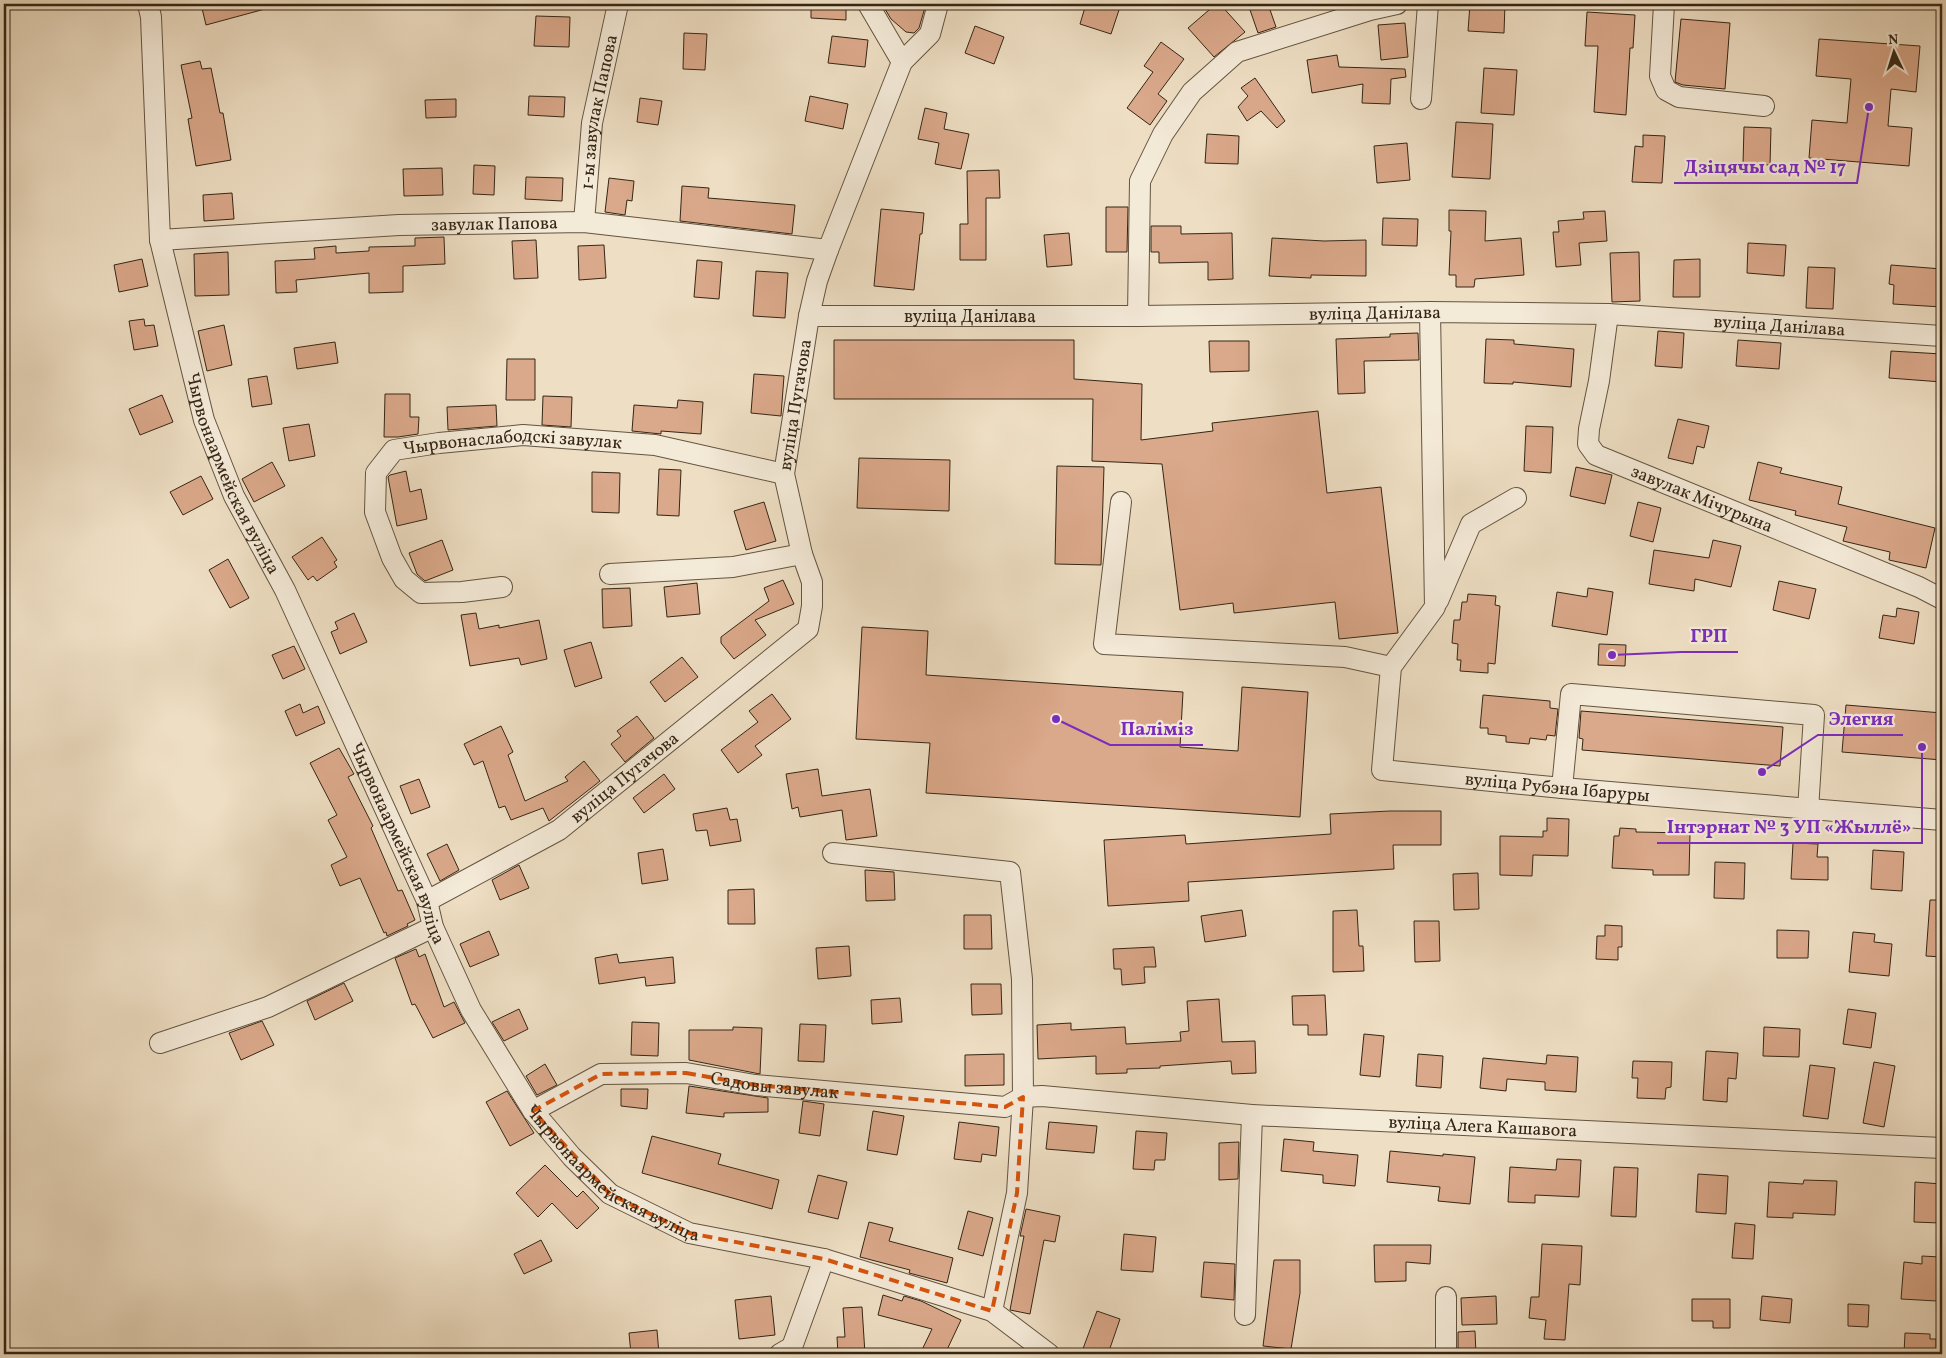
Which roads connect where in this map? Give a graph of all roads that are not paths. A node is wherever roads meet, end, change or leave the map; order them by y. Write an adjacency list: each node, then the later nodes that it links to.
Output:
1 (148, 4): 12 (street, Чырвонаармейская вуліца)
2 (618, 4): 11 (street, 1-ы завулак Папова)
3 (868, 4): 8 (street)
4 (938, 4): 8 (street)
5 (1397, 4): 17 (street)
6 (1428, 4): 9 (street)
7 (1664, 4): 10 (street)
8 (902, 62): 13 (street, вуліца Пугачова)
9 (1421, 99)
10 (1764, 106)
11 (584, 222): 12 (street, завулак Папова); 13 (street, завулак Папова)
12 (160, 240): 32 (street, Чырвонаармейская вуліца)
13 (828, 250): 16 (street, вуліца Пугачова)
14 (1430, 312): 15 (street, вуліца Данілава); 17 (street, вуліца Данілава); 26 (street)
15 (1608, 314): 18 (street, вуліца Данілава); 25 (street, завулак Мічурына)
16 (809, 316): 17 (street, вуліца Данілава); 19 (street, вуліца Пугачова)
17 (1138, 316)
18 (1942, 336)
19 (784, 474): 22 (street, вуліца Пугачова); 24 (street, Чырвонаслабодскі завулак)
20 (1516, 498): 26 (street)
21 (1122, 502): 27 (street)
22 (802, 554): 23 (street); 32 (street, вуліца Пугачова)
23 (610, 574)
24 (502, 588)
25 (1942, 599)
26 (1435, 607): 27 (street)
27 (1391, 667): 28 (street, вуліца Рубэна Ібаруры)
28 (1562, 788): 29 (street, вуліца Рубэна Ібаруры); 29 (street)
29 (1808, 810): 30 (street, вуліца Рубэна Ібаруры)
30 (1942, 820)
31 (834, 853): 35 (street)
32 (427, 901): 33 (street, Чырвонаармейская вуліца)
33 (433, 927): 34 (street); 36 (street, Чырвонаармейская вуліца)
34 (160, 1043)
35 (1023, 1097): 36 (street, Садовы завулак); 37 (street, вуліца Алега Кашавога); 41 (street)
36 (533, 1111): 39 (street, Чырвонаармейская вуліца)
37 (1252, 1115): 38 (street, вуліца Алега Кашавога); 42 (street)
38 (1942, 1148)
39 (824, 1260): 41 (street, Чырвонаармейская вуліца); 43 (street)
40 (1446, 1297): 45 (street)
41 (992, 1311): 44 (street, Чырвонаармейская вуліца)
42 (1245, 1315)
43 (780, 1354)
44 (1050, 1354)
45 (1446, 1354)

